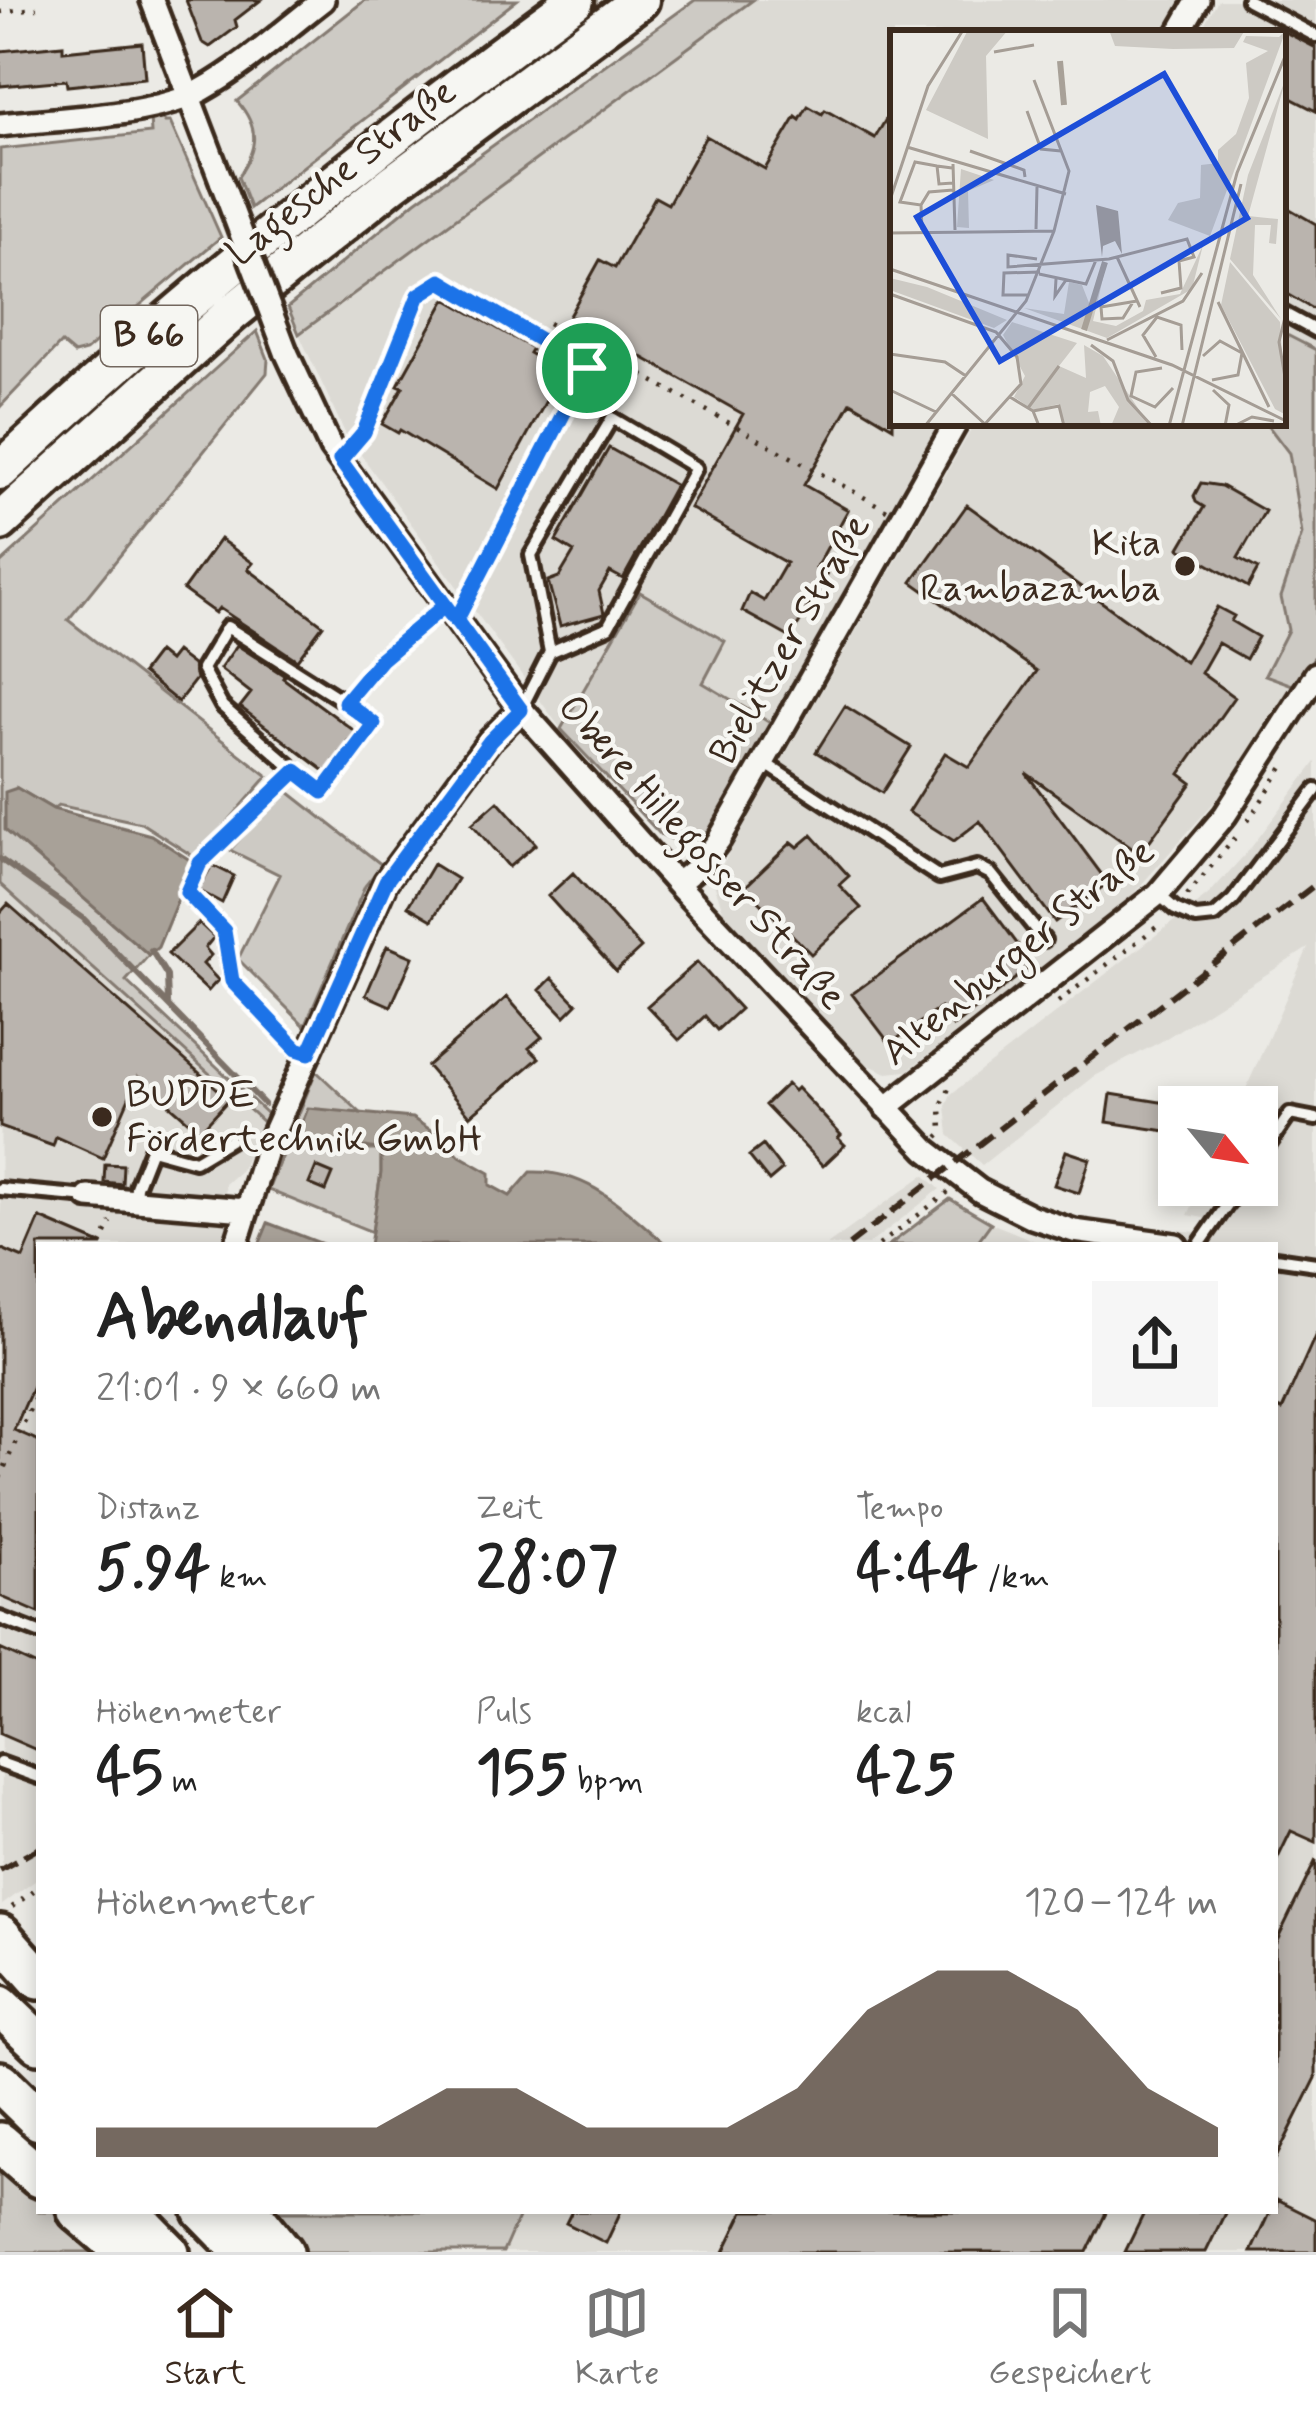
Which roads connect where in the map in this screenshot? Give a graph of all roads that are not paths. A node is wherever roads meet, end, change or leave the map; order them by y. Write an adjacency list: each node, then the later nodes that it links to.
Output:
1 (152, 0): 9 (street, Obere Hillegosser Straße)
2 (322, 0): 9 (street)
3 (575, 0): 15 (highway, Lagesche Straße / B 66)
4 (640, 0): 16 (highway, Lagesche Straße / B 66)
5 (1198, 0): 7 (street)
6 (1248, 0): 8 (lane)
7 (1181, 30)
8 (1316, 35)
9 (189, 96): 10 (street); 14 (street, Obere Hillegosser Straße, bridge)
10 (0, 124)
11 (1286, 316): 12 (lane)
12 (1316, 331)
13 (954, 426): 22 (street, Bielitzer Straße)
14 (340, 460): 17 (street, Obere Hillegosser Straße); 17 (lane)
15 (0, 471)
16 (0, 522)
17 (450, 614): 20 (lane); 21 (street, Obere Hillegosser Straße)
18 (550, 652): 18 (lane); 21 (lane)
19 (1316, 674): 26 (street, Altenburger Straße)
20 (345, 702): 23 (lane); 23 (lane)
21 (521, 710): 25 (street, Obere Hillegosser Straße); 28 (street)
22 (763, 763): 25 (street, Bielitzer Straße); 27 (lane)
23 (296, 771): 28 (lane)
24 (1316, 790): 26 (lane)
25 (677, 884): 29 (street, Obere Hillegosser Straße)
26 (1158, 894): 29 (street, Altenburger Straße)
27 (1044, 940)
28 (309, 1053): 37 (street)
29 (886, 1108): 39 (street, Obere Hillegosser Straße)
30 (1316, 1119): 31 (lane)
31 (1278, 1131)
32 (230, 1140): 35 (lane)
33 (0, 1189): 34 (lane)
34 (88, 1197): 35 (street)
35 (128, 1201): 37 (street)
36 (1226, 1206): 40 (lane)
37 (246, 1210): 38 (street)
38 (237, 1242)
39 (1152, 1242)
40 (1201, 1242)
41 (1278, 1258): 42 (lane)
42 (1316, 1264)
43 (0, 1618): 44 (lane)
44 (36, 1632)
45 (0, 1763): 46 (lane)
46 (36, 1777)
47 (7, 1929): 48 (highway)
48 (36, 1974)
49 (0, 2006): 50 (highway)
50 (36, 2040)
51 (0, 2082): 52 (highway)
52 (36, 2117)
53 (0, 2143): 54 (highway)
54 (36, 2174)
55 (82, 2214): 59 (highway)
56 (133, 2214): 60 (highway)
57 (207, 2214): 61 (highway)
58 (252, 2214): 62 (highway)
59 (126, 2252)
60 (169, 2252)
61 (244, 2252)
62 (283, 2252)

